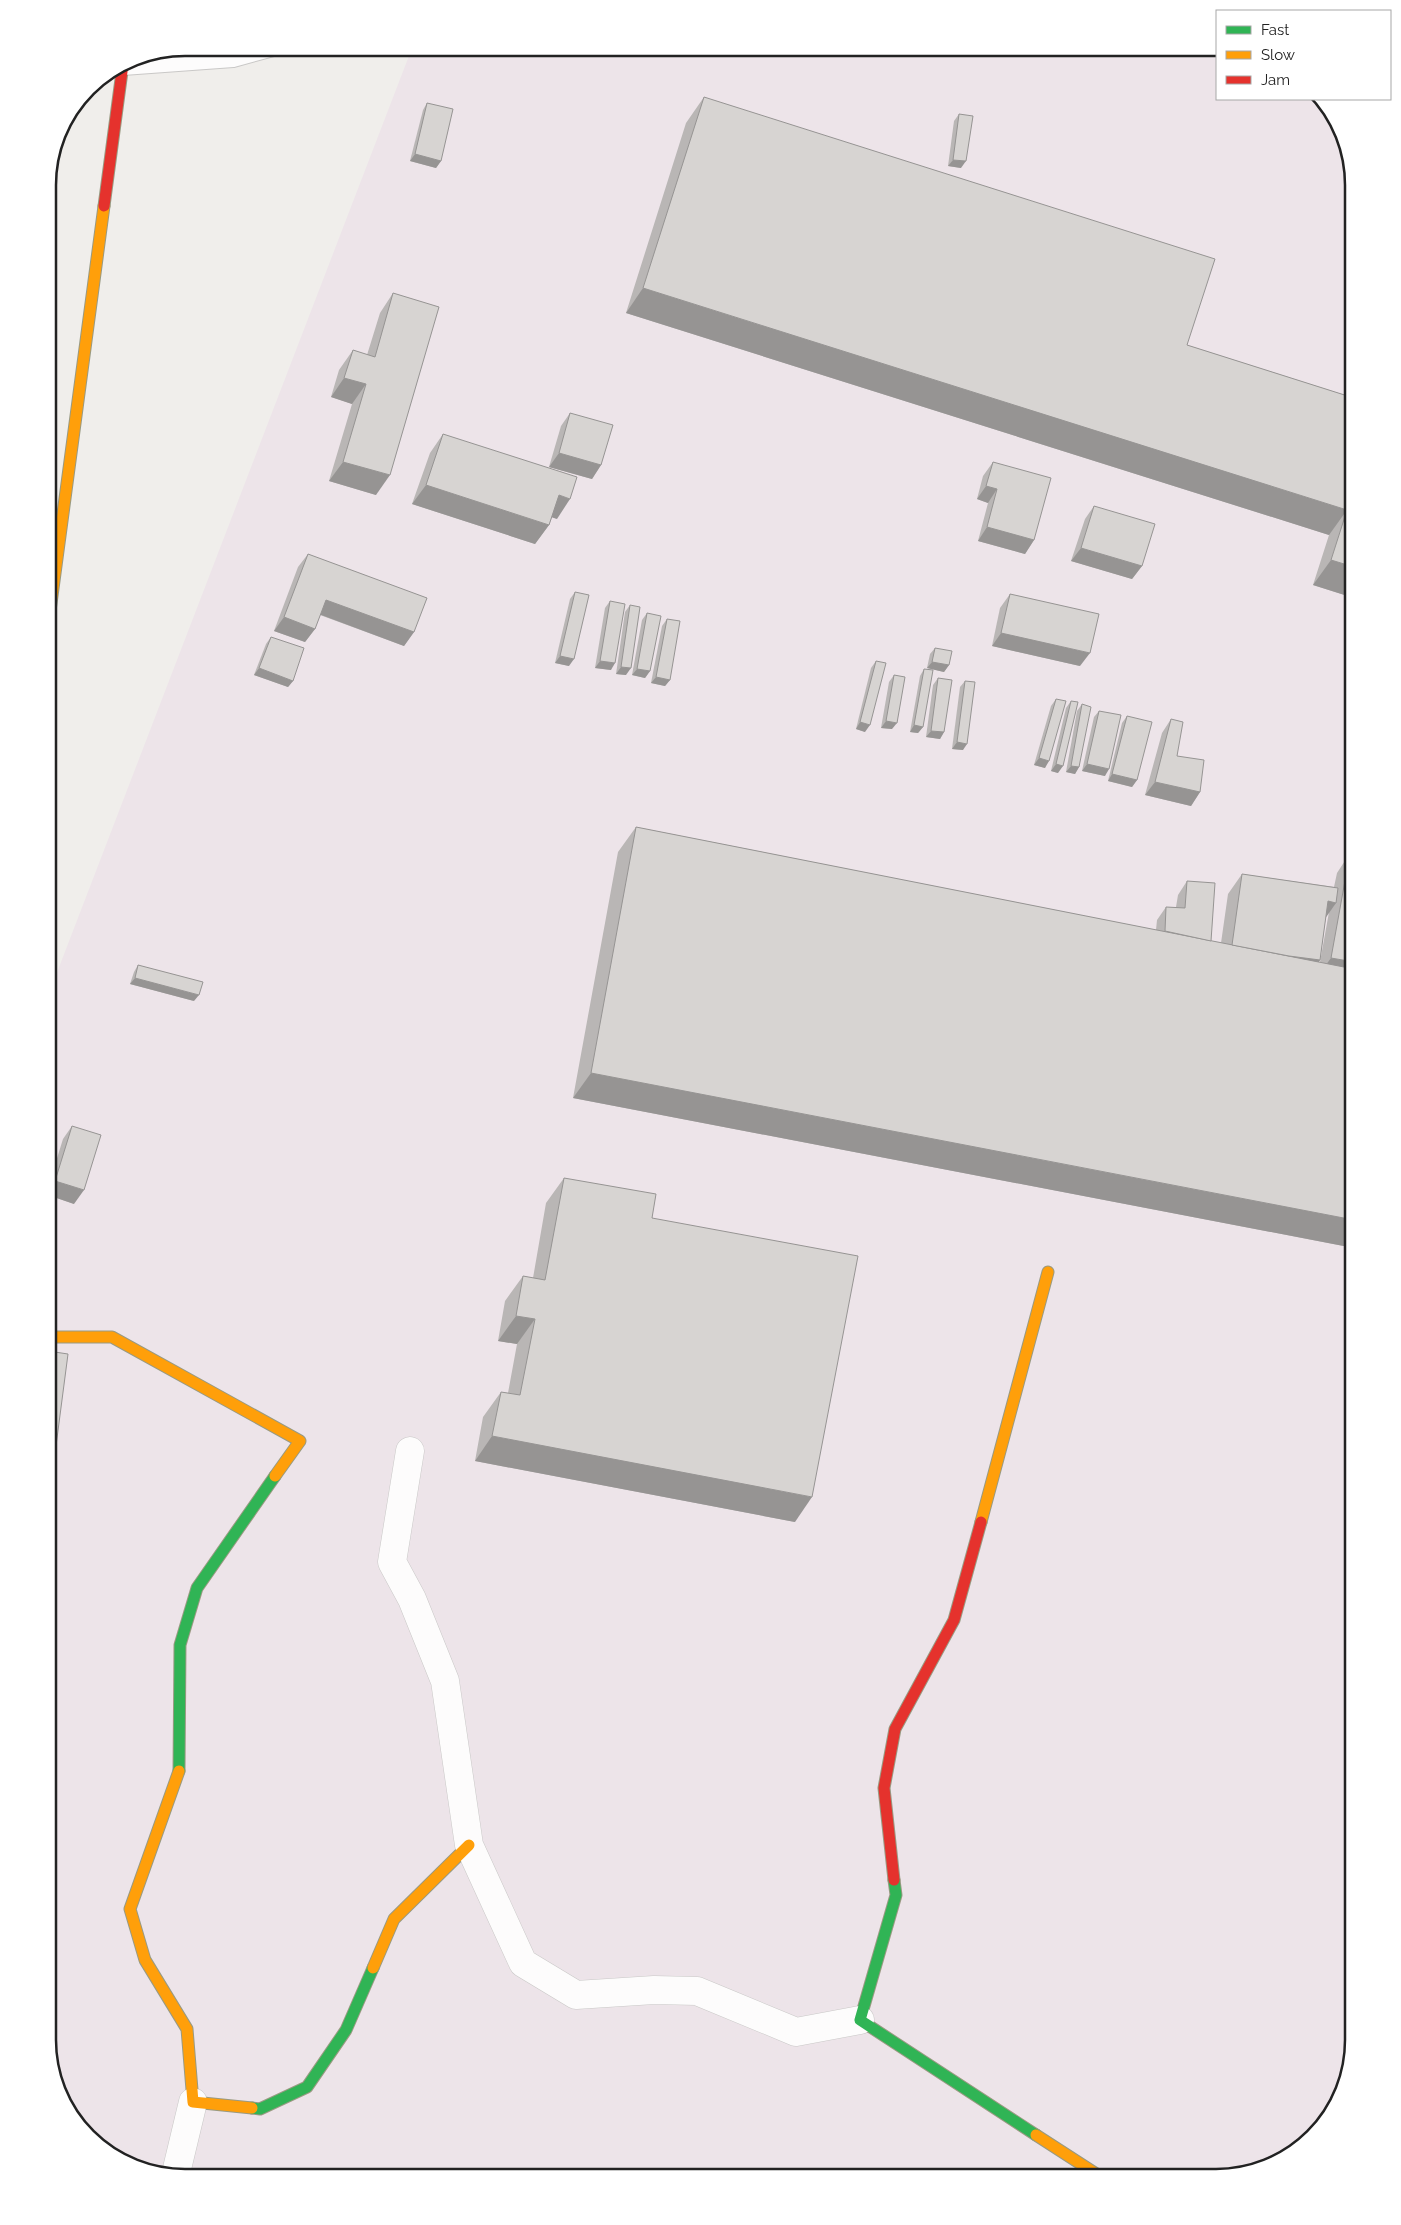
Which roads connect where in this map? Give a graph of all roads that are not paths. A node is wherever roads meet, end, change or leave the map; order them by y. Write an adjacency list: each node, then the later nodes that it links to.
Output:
1 (240, 57): 2 (lane)
2 (139, 65)
3 (122, 73): 4 (street)
4 (57, 560)
5 (1048, 1272): 9 (street)
6 (56, 1337): 10 (street)
7 (410, 1451): 8 (street)
8 (469, 1845): 9 (street); 10 (street)
9 (860, 2020): 12 (street)
10 (193, 2102): 11 (street)
11 (177, 2168)
12 (1087, 2169)

